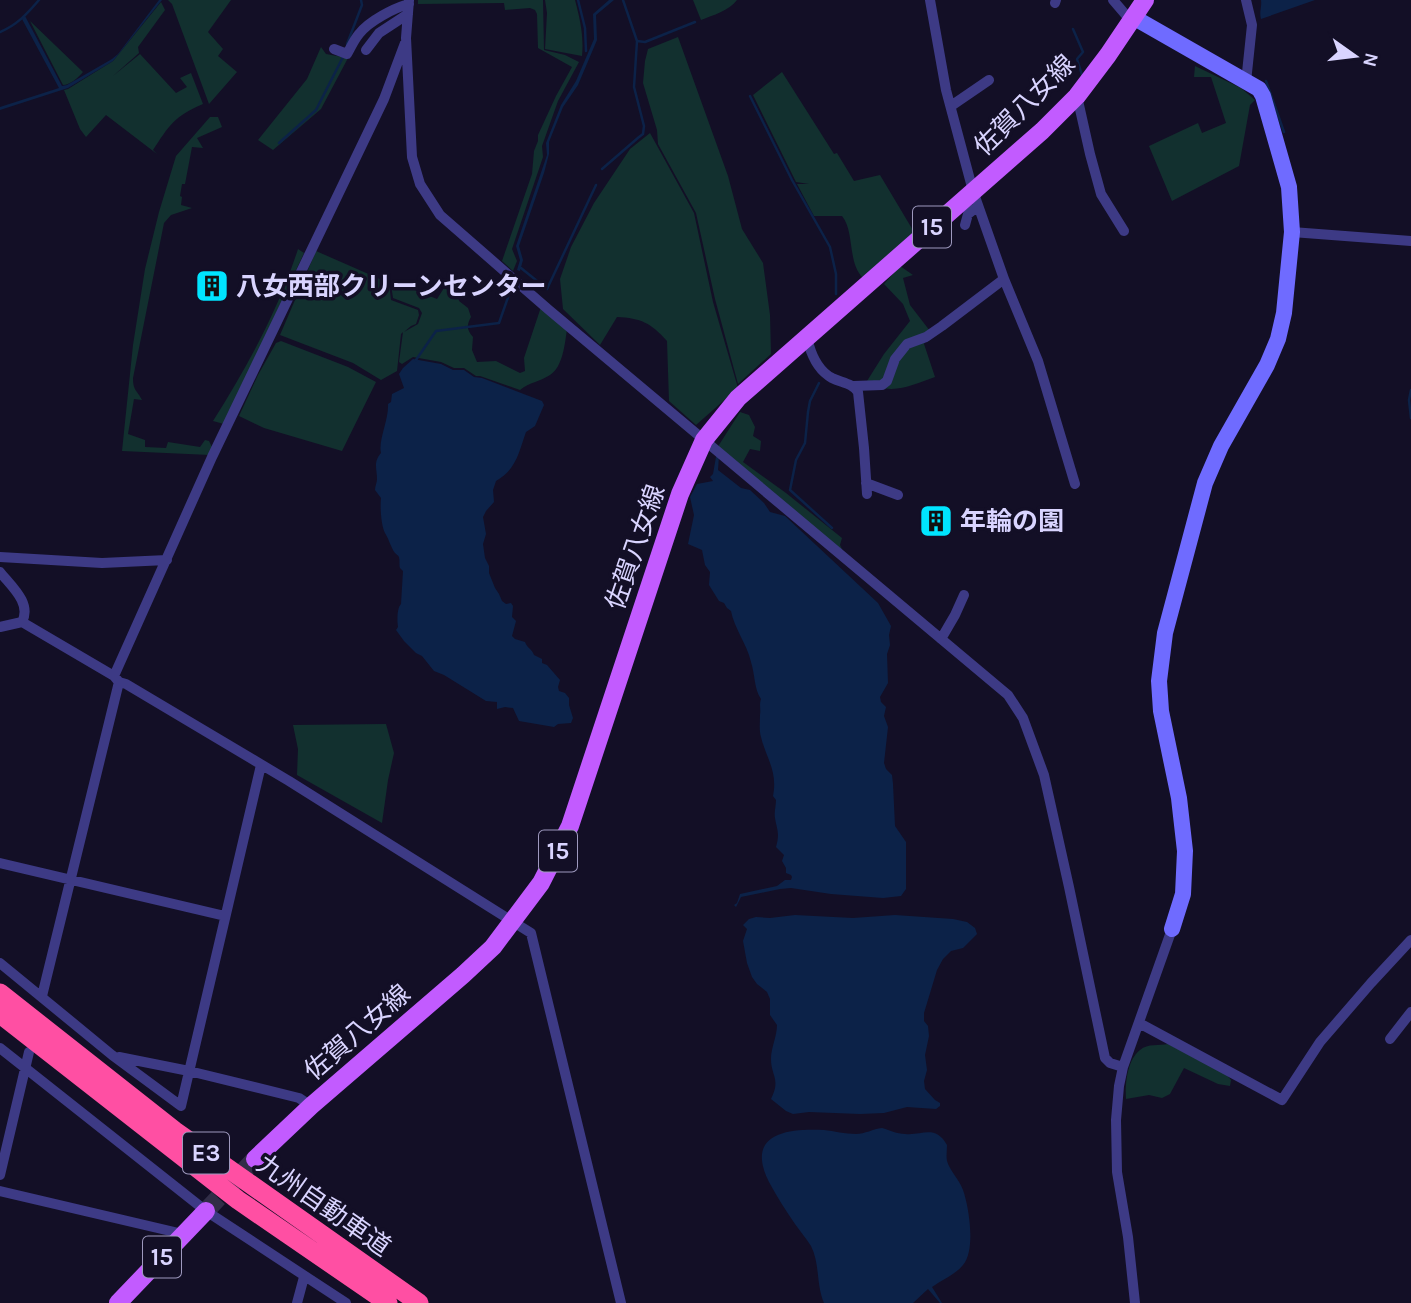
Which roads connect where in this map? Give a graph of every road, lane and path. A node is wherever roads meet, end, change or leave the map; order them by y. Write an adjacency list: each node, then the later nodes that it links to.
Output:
1 (930, 0): 13 (street)
2 (1113, 0): 6 (street)
3 (1144, 0): 6 (main road, 佐賀八女線 / 15)
4 (1246, 0): 11 (street)
5 (409, 6): 7 (street); 8 (street); 9 (street)
6 (1132, 19): 11 (street); 12 (main road, 佐賀八女線 / 15)
7 (406, 38): 22 (street); 26 (street)
8 (334, 49)
9 (366, 50)
10 (989, 80): 13 (street)
11 (1246, 82): 17 (street)
12 (1077, 96): 14 (main road, 佐賀八女線 / 15); 16 (street)
13 (951, 106): 14 (street)
14 (976, 198): 15 (street); 19 (street); 22 (main road, 佐賀八女線 / 15)
15 (965, 225)
16 (1124, 231)
17 (1292, 232): 18 (street); 38 (street)
18 (1411, 242)
19 (1004, 279): 21 (street); 23 (street)
20 (809, 345): 21 (street)
21 (854, 386): 24 (street)
22 (704, 440): 31 (street); 37 (main road, 佐賀八女線 / 15)
23 (1076, 484)
24 (898, 495)
25 (0, 557): 26 (street)
26 (167, 560): 32 (street)
27 (0, 572): 29 (street)
28 (964, 595): 31 (street)
29 (22, 622): 30 (street); 32 (street)
30 (0, 627)
31 (941, 639): 51 (street)
32 (116, 679): 33 (street); 35 (street)
33 (261, 765): 36 (street); 37 (street)
34 (0, 863): 35 (street)
35 (69, 879): 36 (street); 42 (street)
36 (225, 916): 53 (street)
37 (513, 921): 54 (main road, 佐賀八女線 / 15); 66 (street)
38 (1172, 929): 46 (street)
39 (1411, 940): 46 (street)
40 (0, 963): 42 (street)
41 (0, 993): 65 (highway, 九州自動車道 / E3)
42 (43, 997): 43 (street); 50 (street)
43 (41, 1011)
44 (1411, 1012): 47 (street)
45 (0, 1014): 64 (highway, 九州自動車道 / E3)
46 (1139, 1023): 51 (street)
47 (1390, 1039)
48 (0, 1048): 52 (street)
49 (29, 1052): 52 (street)
50 (112, 1055): 53 (street); 53 (street)
51 (1123, 1067): 67 (street)
52 (25, 1068): 56 (street); 58 (street)
53 (189, 1071): 54 (street)
54 (311, 1106): 55 (main road, 佐賀八女線 / 15)
55 (254, 1159)
56 (0, 1175)
57 (0, 1191): 59 (street)
58 (206, 1211): 59 (main road, 15); 60 (street)
59 (183, 1234): 61 (main road, 15)
60 (304, 1277): 62 (street); 63 (street)
61 (118, 1303)
62 (298, 1303)
63 (346, 1303)
64 (388, 1303)
65 (419, 1303)
66 (621, 1303)
67 (1135, 1303)

